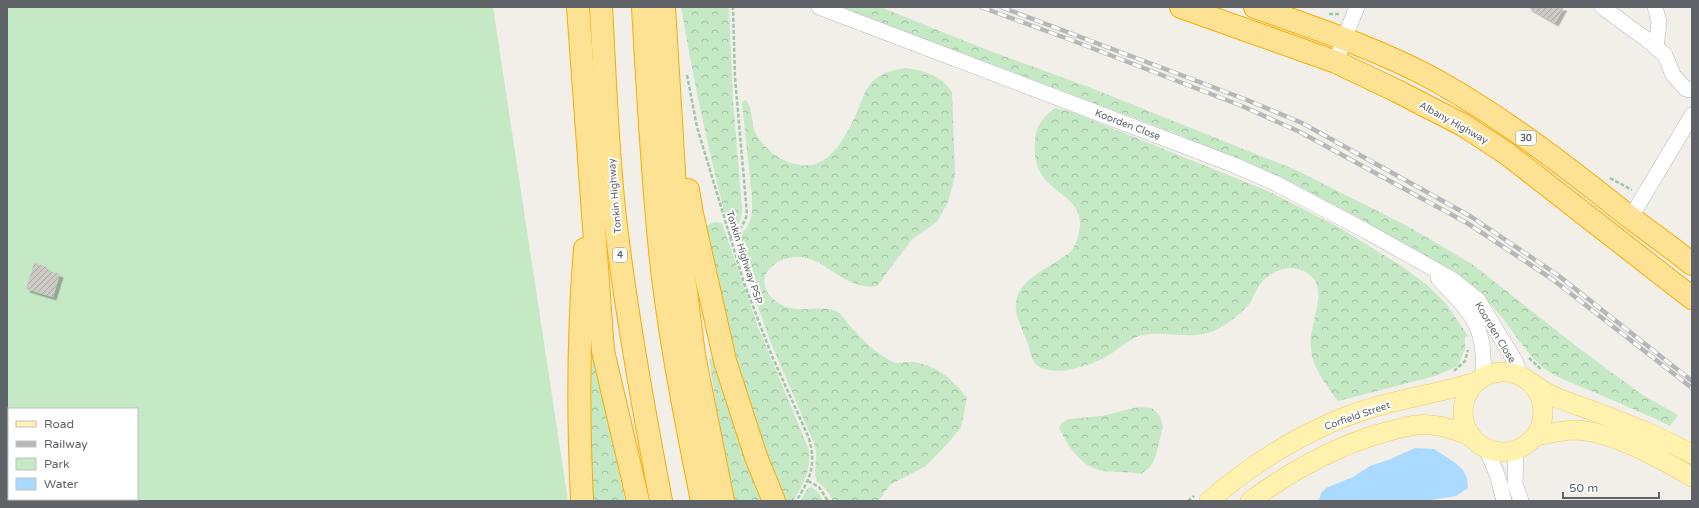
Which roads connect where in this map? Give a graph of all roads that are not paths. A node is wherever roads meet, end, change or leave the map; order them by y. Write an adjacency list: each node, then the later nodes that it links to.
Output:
1 (578, 7): 17 (highway)
2 (601, 7): 31 (highway, Tonkin Highway / 4)
3 (643, 7): 32 (highway)
4 (664, 7): 13 (highway)
5 (819, 7): 20 (street, Koorden Close)
6 (1181, 7): 14 (highway, Albany Highway / 30)
7 (1255, 7): 11 (highway, 30)
8 (1358, 7): 11 (street)
9 (1602, 7): 12 (street)
10 (1655, 7): 12 (street)
11 (1344, 39): 14 (street); 18 (highway, 30)
12 (1656, 48): 15 (street)
13 (667, 56): 33 (highway); 34 (highway)
14 (1336, 62): 21 (highway, Albany Highway / 30)
15 (1692, 90)
16 (1692, 115): 18 (street)
17 (590, 174): 29 (highway); 30 (highway)
18 (1631, 217): 19 (highway, 30)
19 (1692, 264)
20 (1426, 266): 22 (street, Koorden Close); 23 (street, Koorden Close)
21 (1692, 298)
22 (1526, 379): 23 (main road); 24 (main road); 27 (main road)
23 (1480, 380): 25 (main road); 35 (main road, Corfield Street)
24 (1536, 436): 26 (main road); 28 (main road)
25 (1479, 443): 26 (main road); 36 (main road); 37 (street)
26 (1516, 450): 38 (street)
27 (1692, 454)
28 (1692, 477)
29 (582, 501)
30 (638, 501)
31 (661, 501)
32 (702, 501)
33 (723, 501)
34 (774, 501)
35 (1209, 501)
36 (1250, 501)
37 (1504, 501)
38 (1520, 501)

